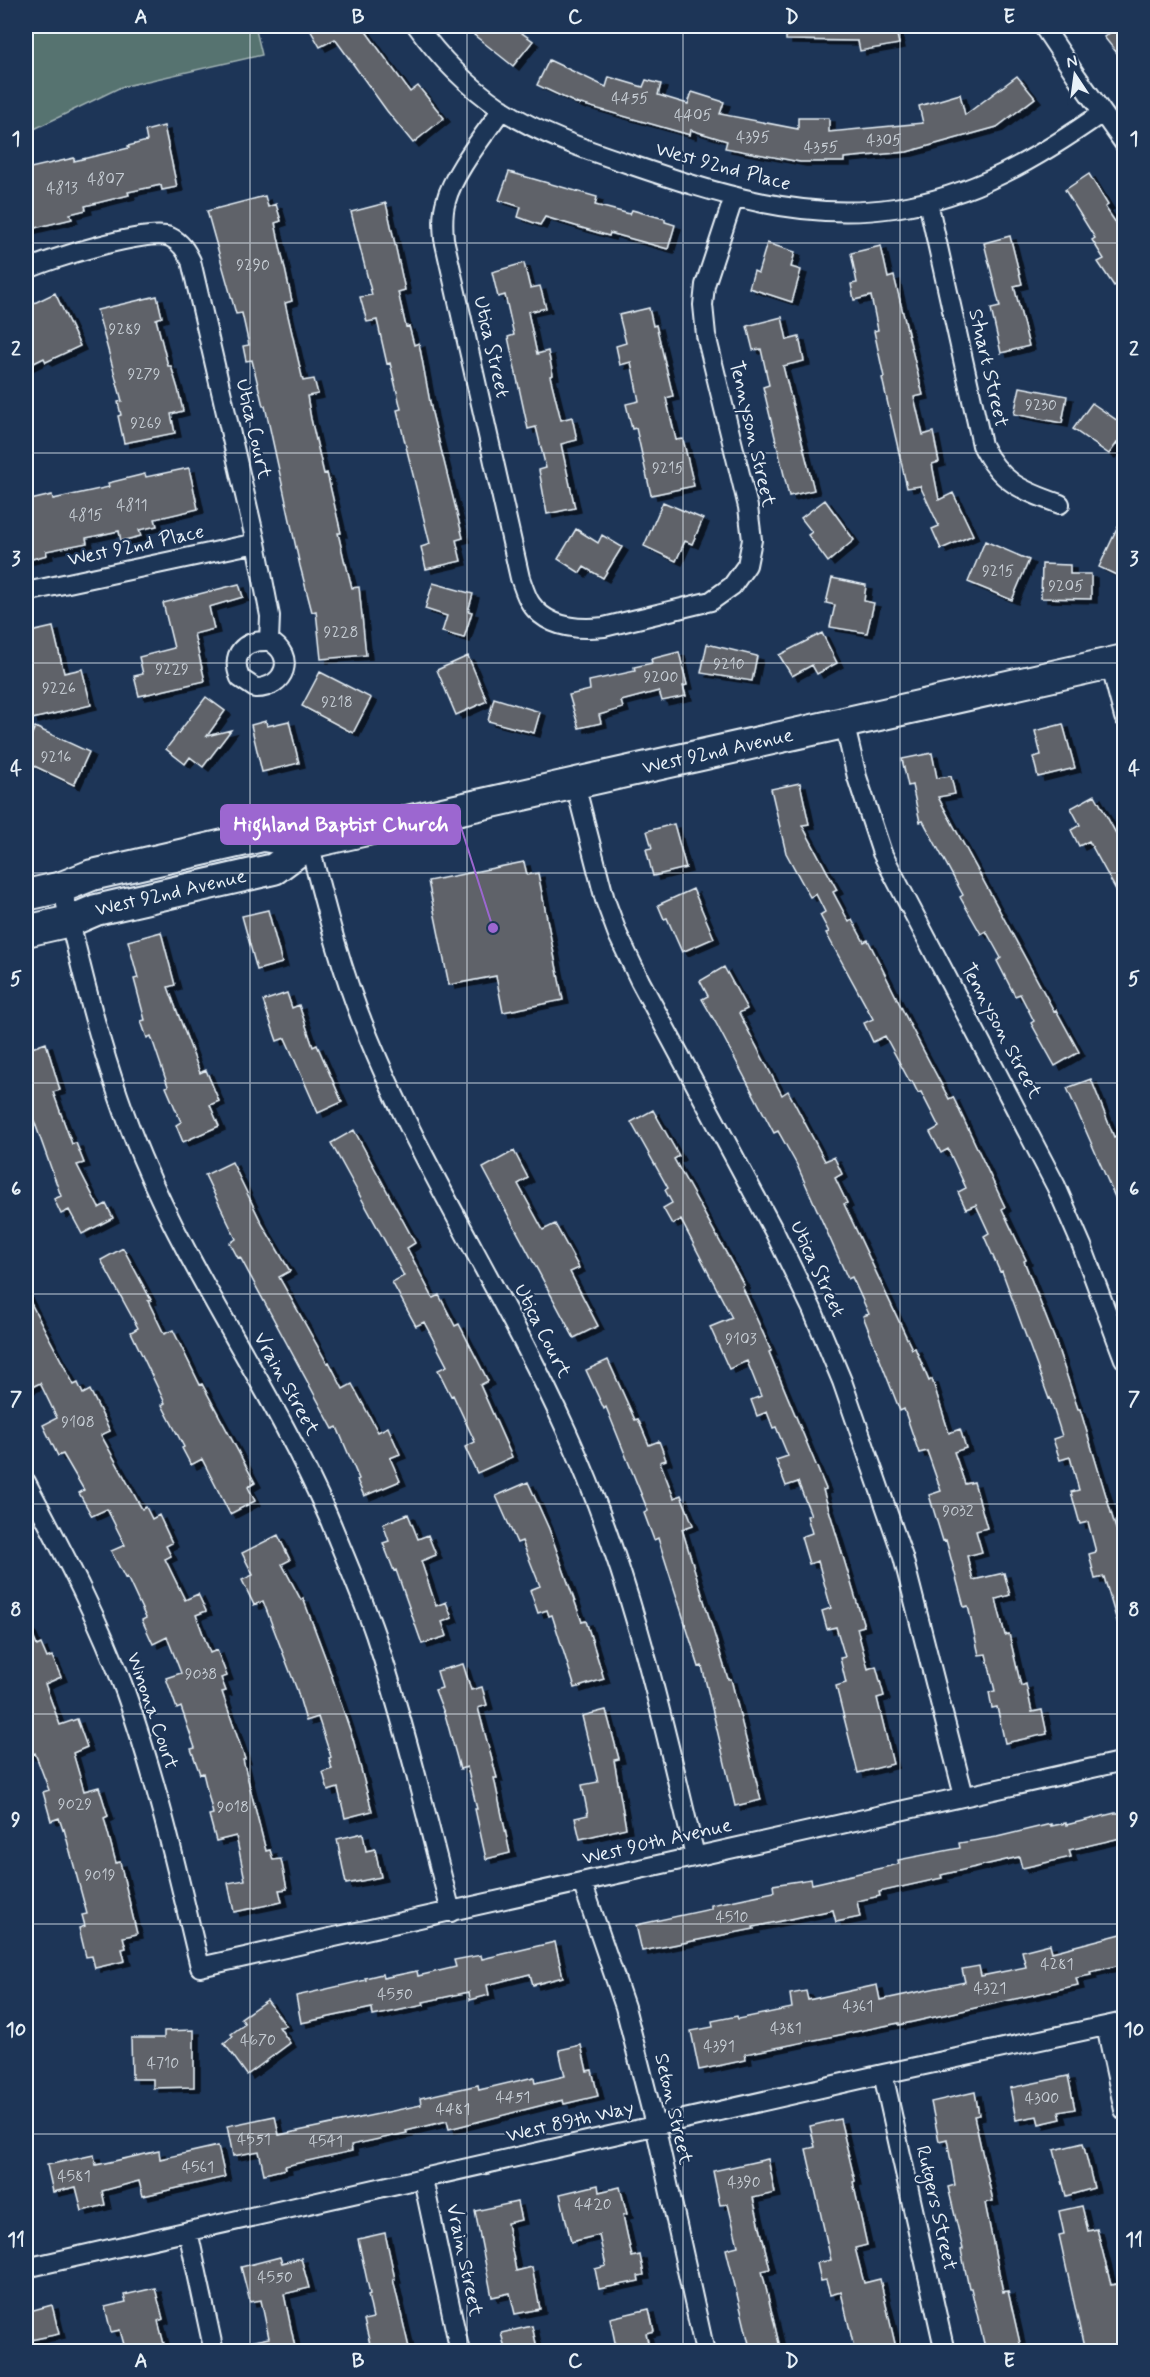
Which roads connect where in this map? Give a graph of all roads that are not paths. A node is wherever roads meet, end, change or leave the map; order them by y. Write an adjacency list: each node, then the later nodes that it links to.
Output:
1 (417, 26): 3 (street)
2 (1043, 26): 4 (street)
3 (501, 109): 6 (street, West 92nd Place); 12 (street, Utica Street)
4 (1102, 113): 5 (street); 7 (street, West 92nd Place)
5 (1125, 143)
6 (734, 197): 7 (street, West 92nd Place); 12 (street, Tennyson Street)
7 (927, 201): 9 (street, Stuart Street)
8 (26, 270): 10 (street, Utica Court)
9 (1060, 504)
10 (256, 543): 11 (street, West 92nd Place); 13 (street, Utica Court)
11 (26, 592)
12 (644, 617)
13 (269, 641)
14 (1117, 662): 15 (street); 16 (main road, West 92nd Avenue)
15 (1125, 717)
16 (844, 722): 17 (main road, West 92nd Avenue); 23 (street, Tennyson Street)
17 (575, 784): 18 (main road, West 92nd Avenue); 26 (street, Utica Street)
18 (309, 843): 19 (main road, West 92nd Avenue); 21 (main road, West 92nd Avenue); 27 (street, Utica Court)
19 (62, 887): 20 (main road, West 92nd Avenue); 21 (street, Vrain Street)
20 (26, 895)
21 (70, 921): 22 (main road, West 92nd Avenue); 29 (street, Vrain Street)
22 (26, 932)
23 (1125, 1359)
24 (26, 1482): 30 (street, Winona Court)
25 (1125, 1761): 26 (street, West 90th Avenue)
26 (964, 1796): 27 (street, West 90th Avenue)
27 (695, 1856): 28 (street, West 90th Avenue)
28 (582, 1882): 29 (street, West 90th Avenue); 35 (street, Seton Street)
29 (451, 1912): 30 (street, West 90th Avenue)
30 (200, 1967)
31 (1125, 2022): 32 (street, West 89th Way)
32 (1106, 2026): 33 (street, West 89th Way); 34 (street)
33 (883, 2074): 35 (street, West 89th Way); 42 (street, Rutgers Street)
34 (1125, 2110)
35 (655, 2125): 36 (street, West 89th Way); 41 (street, Seton Street)
36 (423, 2179): 37 (street, West 89th Way); 40 (street, Vrain Street)
37 (188, 2231): 38 (street, West 89th Way); 39 (street)
38 (26, 2268)
39 (214, 2352)
40 (460, 2352)
41 (705, 2352)
42 (945, 2352)

